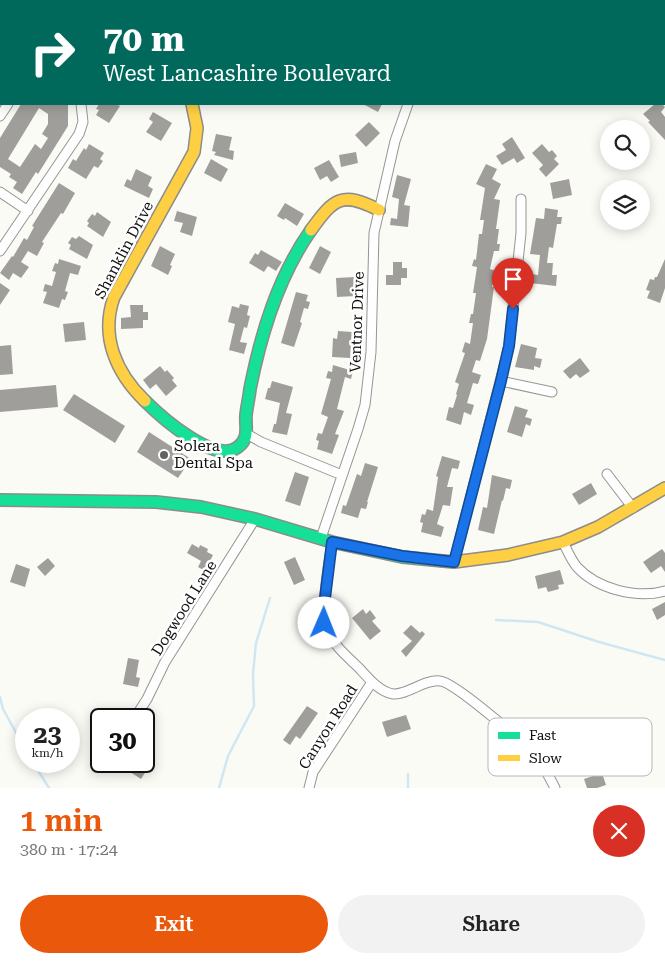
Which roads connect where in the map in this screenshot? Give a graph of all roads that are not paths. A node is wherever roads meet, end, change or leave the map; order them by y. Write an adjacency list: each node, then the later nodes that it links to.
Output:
1 (7, 105): 5 (street)
2 (81, 105): 9 (street)
3 (192, 105): 13 (street, Shanklin Drive)
4 (408, 105): 8 (street, Ventnor Drive)
5 (0, 116)
6 (0, 192): 9 (street)
7 (521, 199): 11 (street)
8 (379, 210): 13 (street); 15 (street, Ventnor Drive)
9 (28, 211): 10 (street)
10 (0, 251)
11 (501, 381): 12 (street); 22 (street)
12 (552, 392)
13 (247, 434): 15 (street)
14 (607, 474): 18 (street)
15 (342, 475): 20 (street, Ventnor Drive)
16 (665, 488): 18 (street)
17 (0, 500): 19 (street)
18 (633, 508): 21 (street)
19 (256, 519): 20 (street); 25 (street, Dogwood Lane)
20 (327, 540): 22 (street); 24 (street, Ventnor Drive)
21 (563, 542): 22 (street); 23 (street)
22 (454, 562)
23 (665, 591)
24 (372, 682): 26 (street, Ventnor Drive); 28 (street, Canyon Road)
25 (141, 708)
26 (493, 718)
27 (548, 776): 29 (street, Ventnor Drive)
28 (308, 788)
29 (555, 788)

